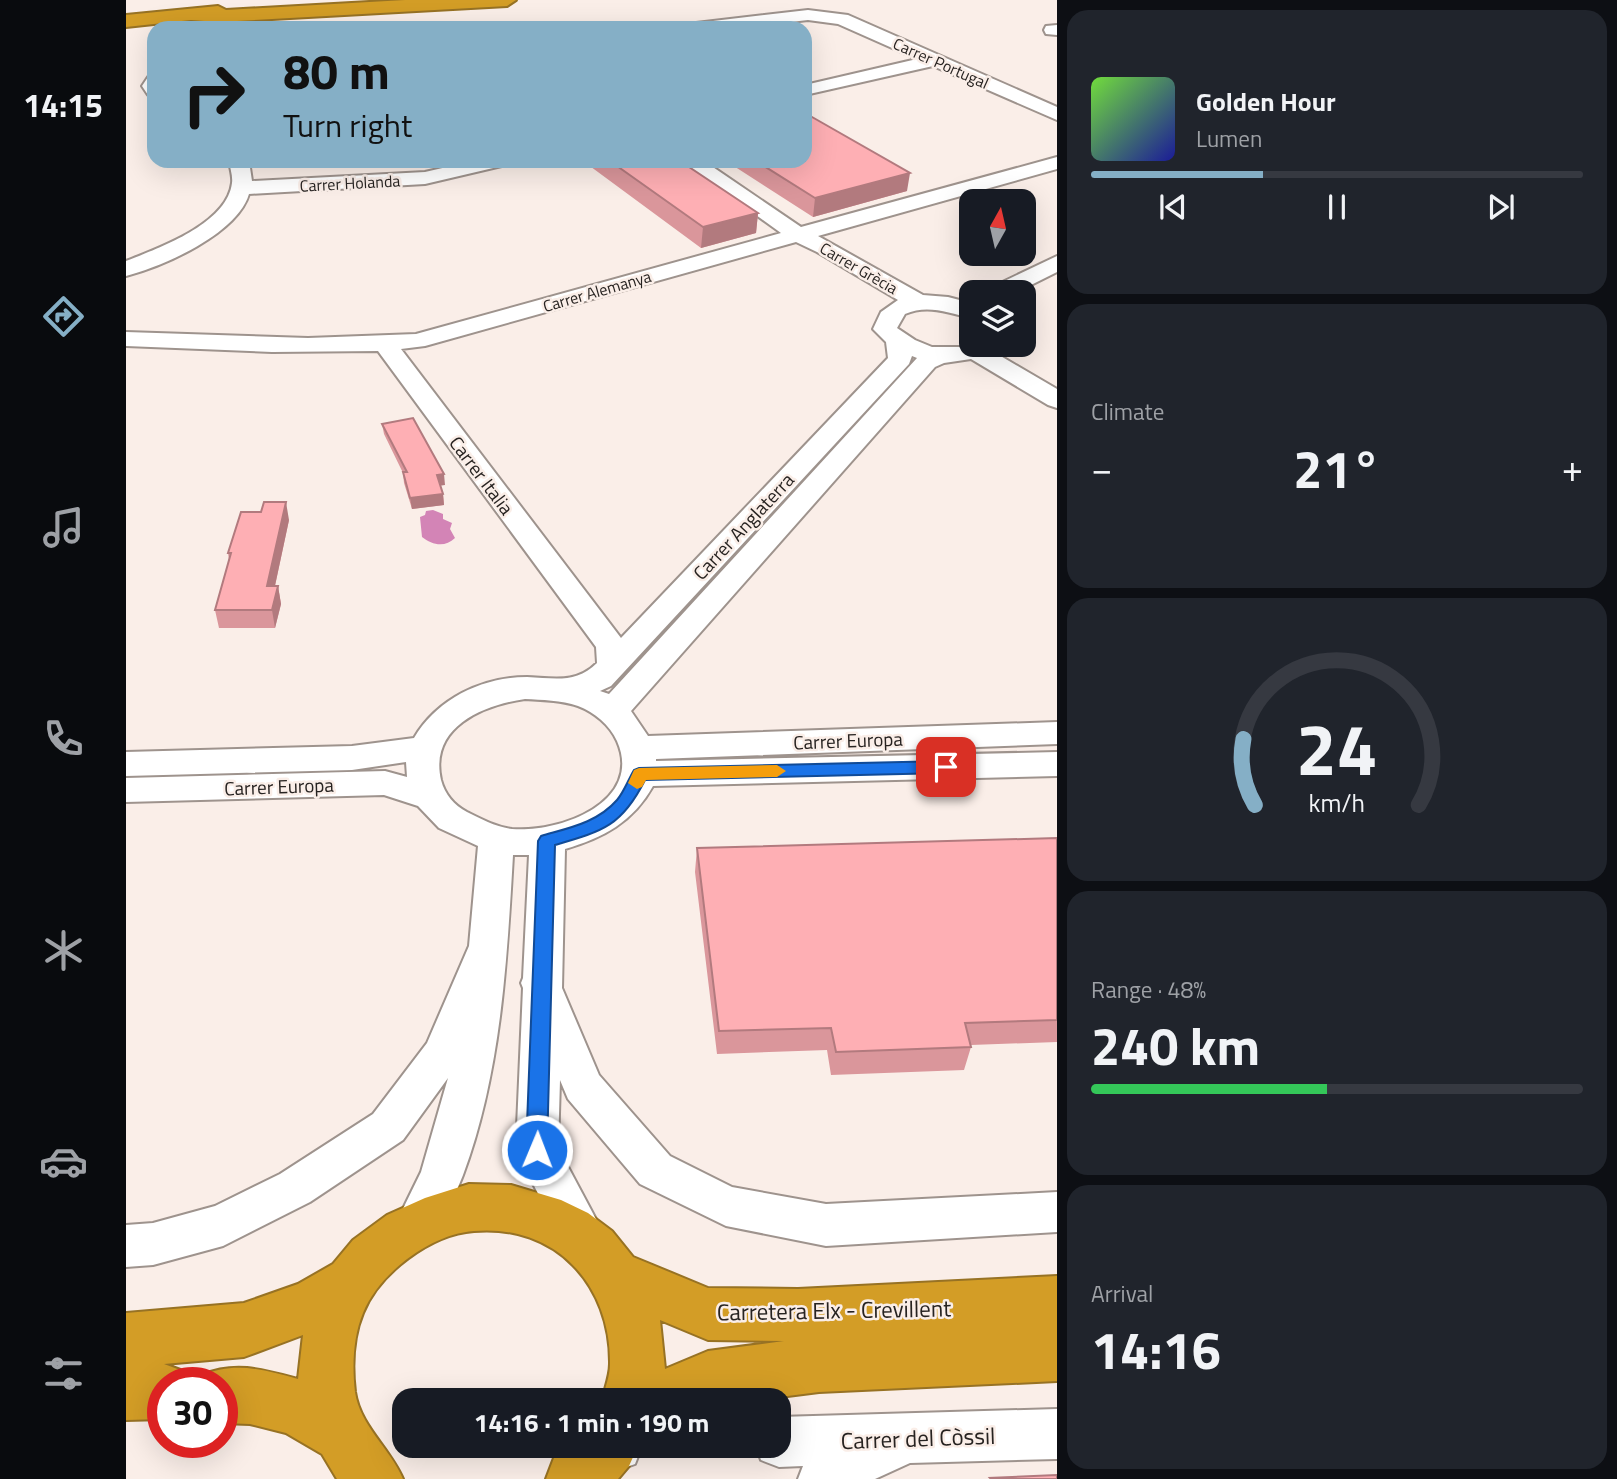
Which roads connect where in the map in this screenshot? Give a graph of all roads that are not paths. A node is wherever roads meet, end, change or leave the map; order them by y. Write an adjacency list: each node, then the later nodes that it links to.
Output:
1 (407, 0): 7 (highway)
2 (417, 0): 6 (street)
3 (424, 0): 4 (street)
4 (452, 0)
5 (507, 0): 6 (highway)
6 (328, 10): 7 (highway)
7 (193, 15): 8 (highway)
8 (126, 21)
9 (765, 21): 10 (street, Carrer Portugal)
10 (935, 60): 11 (street); 12 (street, Carrer Portugal)
11 (812, 88)
12 (1057, 114)
13 (1057, 163): 18 (street, Carrer Alemanya)
14 (242, 168): 17 (street)
15 (469, 168): 17 (street, Carrer Holanda)
16 (701, 168): 18 (street, Carrer Grècia)
17 (241, 188): 20 (street)
18 (798, 234): 24 (street, Carrer Grècia); 26 (street, Carrer Grècia); 29 (street, Carrer Alemanya)
19 (1057, 263): 21 (street)
20 (126, 269)
21 (1024, 280)
22 (1057, 282): 23 (street)
23 (1036, 292)
24 (919, 303): 25 (street); 26 (street)
25 (959, 307)
26 (892, 312): 28 (street)
27 (126, 339): 29 (street, Carrer Alemanya)
28 (897, 343): 31 (street); 37 (street, Carrer Anglaterra)
29 (385, 344): 36 (street, Carrer Italia)
30 (959, 352): 31 (street)
31 (941, 355): 40 (street, Carrer Anglaterra)
32 (998, 357): 35 (street)
33 (1005, 357): 34 (street)
34 (1057, 382)
35 (1057, 400)
36 (579, 605): 37 (street, Carrer Italia); 38 (street, Carrer Italia)
37 (662, 612): 38 (street, Carrer Anglaterra)
38 (613, 664): 39 (street, Carrer Anglaterra)
39 (566, 691): 40 (street); 42 (street)
40 (612, 712): 43 (street)
41 (1057, 733): 43 (street, Carrer Europa)
42 (424, 748): 44 (street, Carrer Europa); 47 (street)
43 (639, 761): 45 (street, Carrer Europa); 49 (street)
44 (126, 764)
45 (1057, 764)
46 (126, 790): 47 (street, Carrer Europa)
47 (430, 797): 48 (street)
48 (496, 839): 49 (street); 50 (street)
49 (547, 841): 51 (street)
50 (490, 941): 53 (street); 54 (street)
51 (540, 983): 52 (street); 55 (street)
52 (1057, 1212)
53 (418, 1223): 55 (highway, Carretera Elx - Crevillent); 56 (highway, Carretera Elx - Crevillent)
54 (126, 1246)
55 (601, 1257): 57 (highway, Carretera Elx - Crevillent); 60 (highway)
56 (351, 1282): 58 (highway); 68 (highway)
57 (1057, 1303)
58 (126, 1340)
59 (1057, 1354): 61 (highway)
60 (632, 1388)
61 (687, 1388)
62 (147, 1391): 63 (highway)
63 (126, 1392)
64 (238, 1396): 68 (highway)
65 (1057, 1434): 66 (street, Carrer del Còssil)
66 (908, 1439): 67 (street, Carrer del Còssil); 69 (street)
67 (791, 1442)
68 (351, 1460)
69 (823, 1479)

